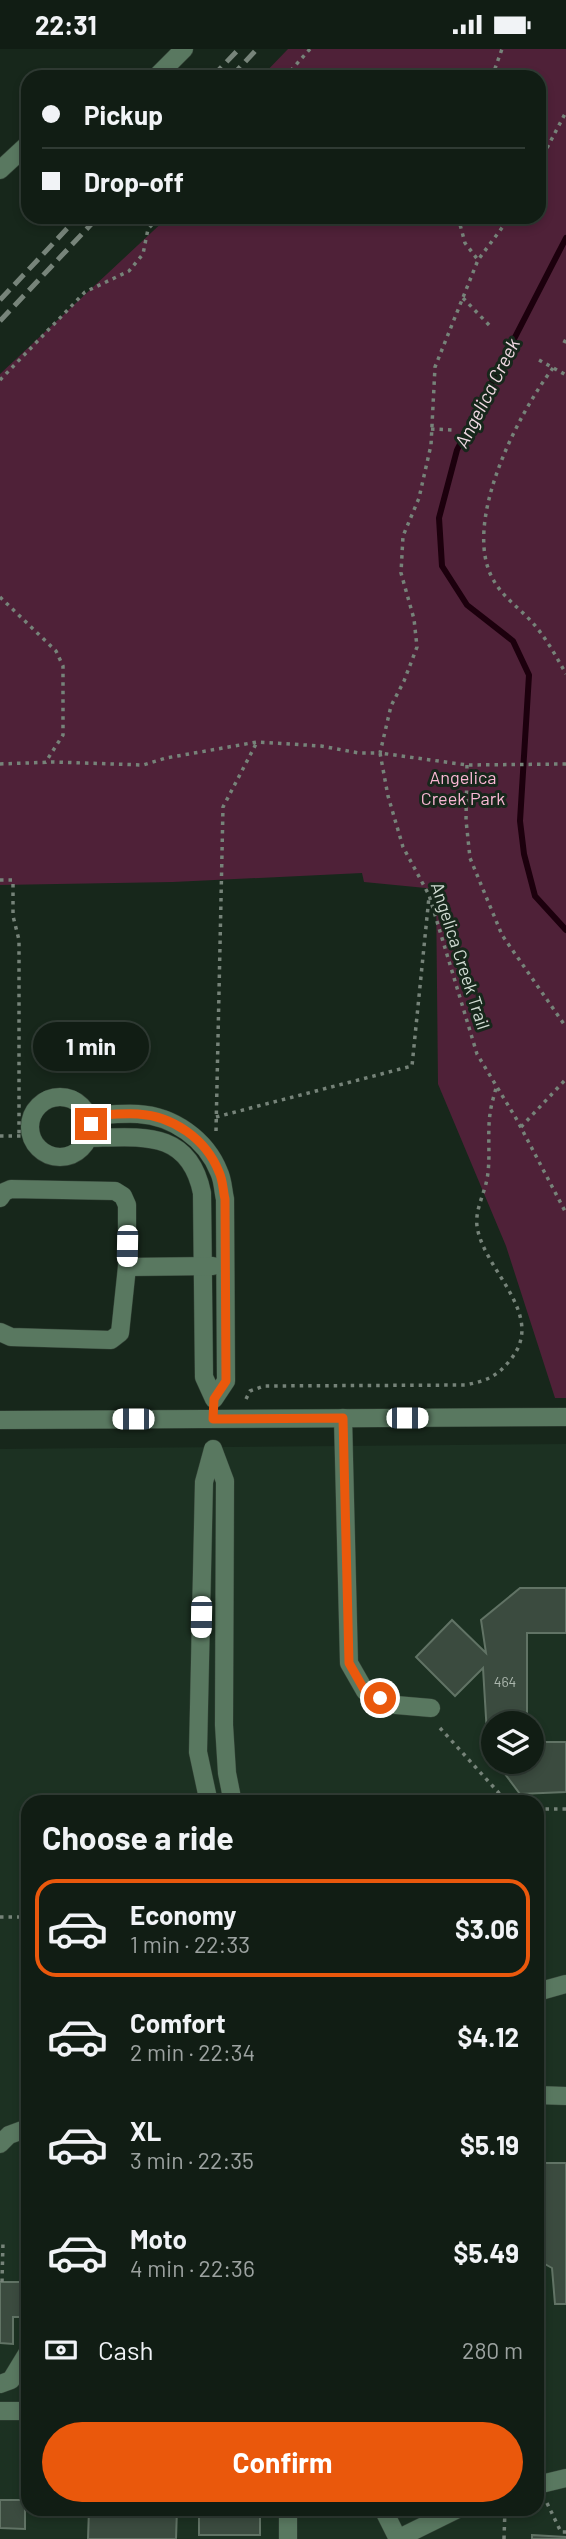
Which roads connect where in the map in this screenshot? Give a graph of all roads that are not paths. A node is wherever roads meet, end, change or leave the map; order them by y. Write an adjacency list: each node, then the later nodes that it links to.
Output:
1 (184, 49): 2 (street)
2 (163, 70)
3 (21, 150): 4 (street)
4 (0, 170)
5 (89, 1116): 6 (street); 7 (street); 8 (street)
6 (88, 1138): 8 (street); 9 (street)
7 (204, 1148): 9 (street); 13 (street)
8 (61, 1158): 10 (street)
9 (188, 1159): 12 (street)
10 (61, 1190): 11 (street); 14 (street)
11 (0, 1198)
12 (203, 1266): 13 (street); 14 (street); 16 (street)
13 (227, 1266): 16 (street)
14 (127, 1267): 15 (street)
15 (0, 1332)
16 (214, 1399): 19 (street)
17 (566, 1417): 18 (street)
18 (343, 1418): 19 (street); 22 (street)
19 (213, 1419): 20 (street); 21 (street)
20 (0, 1420)
21 (213, 1448): 23 (street); 24 (street)
22 (431, 1707)
23 (207, 1795)
24 (231, 1795)
25 (566, 1984): 26 (street)
26 (544, 1990)
27 (544, 2095): 28 (street)
28 (566, 2096)
29 (21, 2131): 30 (street)
30 (0, 2144)
31 (21, 2364): 32 (street)
32 (0, 2384)
33 (0, 2411): 34 (street)
34 (21, 2411)
35 (566, 2477): 36 (street)
36 (544, 2483)
37 (288, 2516): 40 (street)
38 (386, 2516): 41 (street)
39 (444, 2516): 41 (street)
40 (288, 2539)
41 (397, 2539)

